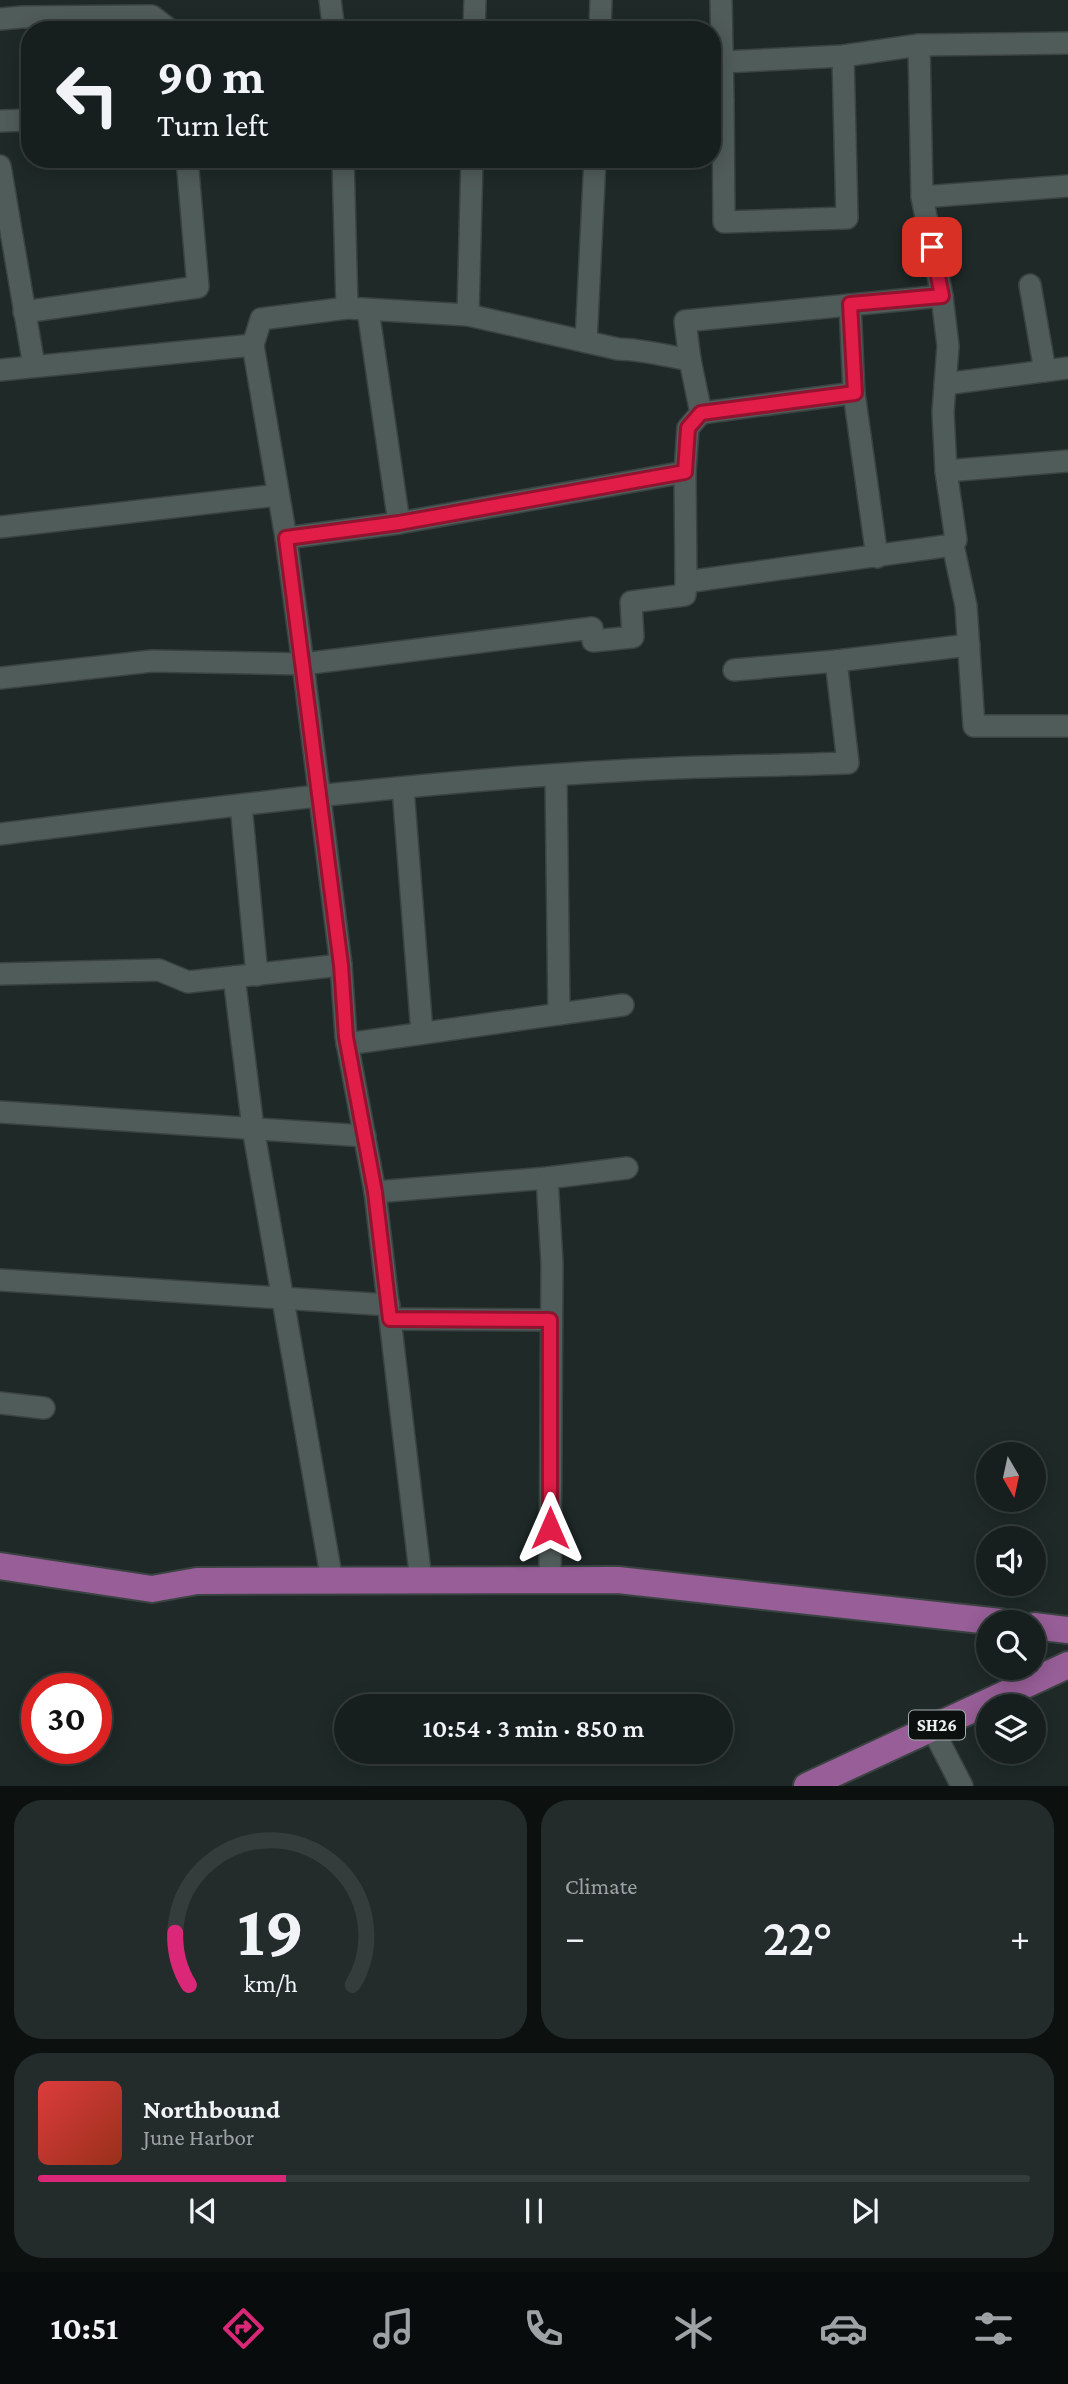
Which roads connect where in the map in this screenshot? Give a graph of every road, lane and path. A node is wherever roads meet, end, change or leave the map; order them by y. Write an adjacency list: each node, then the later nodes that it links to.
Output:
1 (330, 0): 7 (street)
2 (475, 0): 8 (street)
3 (601, 0): 9 (street)
4 (721, 0): 13 (street)
5 (0, 19): 6 (street)
6 (158, 21)
7 (333, 21)
8 (474, 21)
9 (600, 21)
10 (1068, 43): 11 (street)
11 (919, 45): 12 (street); 24 (street)
12 (844, 56): 13 (street); 17 (street)
13 (722, 62): 14 (street)
14 (721, 72)
15 (21, 120): 16 (street)
16 (0, 121)
17 (721, 162)
18 (0, 166): 30 (street)
19 (188, 168): 30 (street)
20 (343, 168): 28 (street)
21 (472, 168): 31 (street)
22 (595, 168): 32 (street)
23 (1068, 186): 24 (street)
24 (922, 197): 26 (street)
25 (1030, 285): 38 (street)
26 (942, 296): 27 (street); 39 (street)
27 (850, 304): 34 (street); 40 (street)
28 (346, 308): 29 (street); 33 (street)
29 (369, 310): 31 (street); 46 (street)
30 (24, 312): 35 (street)
31 (468, 315): 32 (street)
32 (586, 342): 34 (street)
33 (253, 345): 35 (street); 45 (street)
34 (690, 359): 41 (street)
35 (34, 366): 37 (street)
36 (1068, 368): 38 (street)
37 (0, 370)
38 (1045, 371): 39 (street)
39 (945, 384): 43 (street)
40 (855, 393): 41 (street); 50 (street)
41 (701, 413): 44 (street)
42 (1068, 461): 43 (street)
43 (946, 471): 49 (street)
44 (685, 472): 46 (street); 51 (street)
45 (278, 495): 47 (street); 48 (street)
46 (399, 523): 48 (street)
47 (0, 527)
48 (286, 538): 54 (street)
49 (953, 545): 50 (street); 52 (street)
50 (877, 557): 51 (street)
51 (686, 582): 54 (street)
52 (969, 645): 53 (street); 57 (street)
53 (836, 661): 55 (street); 58 (street)
54 (303, 664): 56 (street); 60 (street)
55 (734, 670)
56 (0, 678)
57 (1068, 726)
58 (556, 776): 59 (street); 68 (street)
59 (403, 788): 60 (street); 69 (street)
60 (319, 797): 61 (street); 63 (street)
61 (241, 805): 62 (street); 65 (street)
62 (0, 834)
63 (341, 965): 65 (street); 70 (street)
64 (0, 974): 66 (street)
65 (257, 975): 66 (street)
66 (234, 978): 72 (street)
67 (623, 1005): 68 (street)
68 (559, 1014): 69 (street)
69 (422, 1033): 70 (street)
70 (347, 1044): 73 (street)
71 (0, 1112): 72 (street)
72 (253, 1128): 73 (street); 78 (street)
73 (365, 1136): 76 (street)
74 (627, 1168): 75 (street)
75 (547, 1178): 76 (street); 80 (street)
76 (375, 1192): 79 (street)
77 (0, 1280): 78 (street)
78 (283, 1298): 79 (street); 84 (street)
79 (389, 1312): 80 (street); 85 (street)
80 (550, 1320): 86 (street)
81 (0, 1403): 82 (street)
82 (44, 1408)
83 (0, 1566): 84 (main road)
84 (332, 1581): 85 (main road)
85 (421, 1581): 86 (main road)
86 (550, 1581): 87 (main road)
87 (976, 1619)
88 (1046, 1627): 89 (main road)
89 (1068, 1630)
90 (1068, 1665): 91 (main road, SH26)
91 (932, 1728): 92 (main road, SH26); 93 (street)
92 (807, 1786)
93 (962, 1786)

